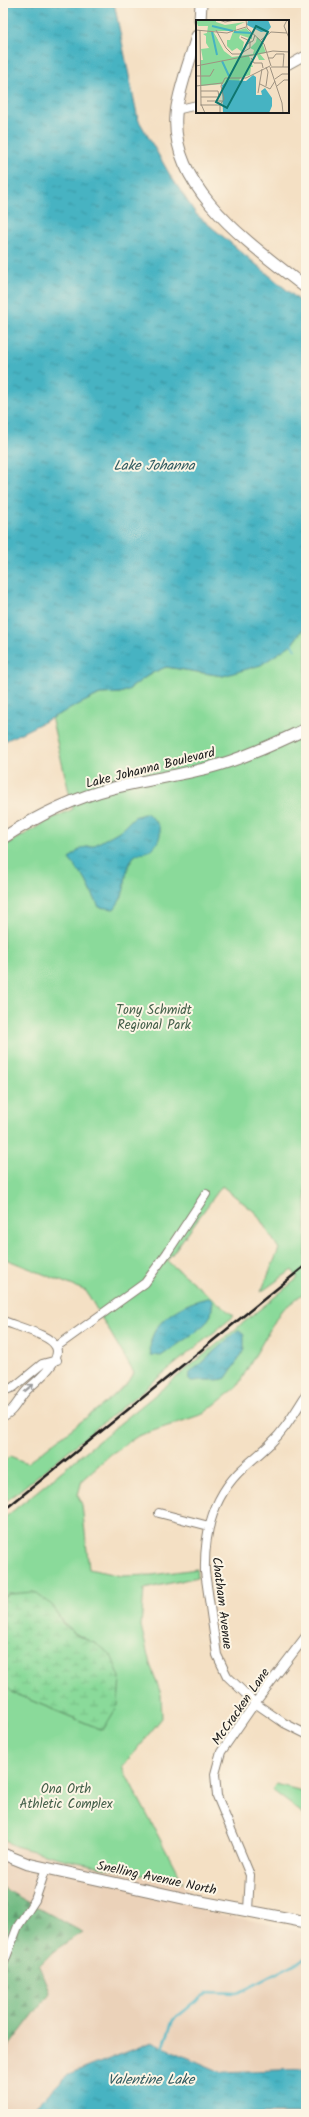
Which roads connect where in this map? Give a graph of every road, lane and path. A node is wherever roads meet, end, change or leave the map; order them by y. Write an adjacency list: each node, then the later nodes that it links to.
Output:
1 (201, 3): 2 (street)
2 (200, 20)
3 (196, 40): 7 (street)
4 (306, 55): 5 (street)
5 (289, 64)
6 (196, 105): 7 (street)
7 (176, 110): 8 (street)
8 (306, 288)
9 (306, 729): 10 (street, Lake Johanna Boulevard)
10 (3, 838)
11 (206, 1194): 13 (street)
12 (3, 1321): 13 (street)
13 (56, 1346): 14 (street)
14 (57, 1360): 15 (street); 17 (street, one-way to 14)
15 (3, 1391)
16 (306, 1394): 19 (street, Chatham Avenue)
17 (3, 1416)
18 (159, 1513): 19 (street)
19 (209, 1526): 21 (street, Chatham Avenue)
20 (306, 1636): 21 (street, McCracken Lane)
21 (255, 1703): 22 (street, Chatham Avenue); 25 (street, McCracken Lane)
22 (306, 1734)
23 (3, 1854): 24 (street, Snelling Avenue North)
24 (46, 1868): 25 (street, Snelling Avenue North); 27 (street)
25 (248, 1910): 26 (street, Snelling Avenue North)
26 (306, 1922)
27 (3, 1966)

